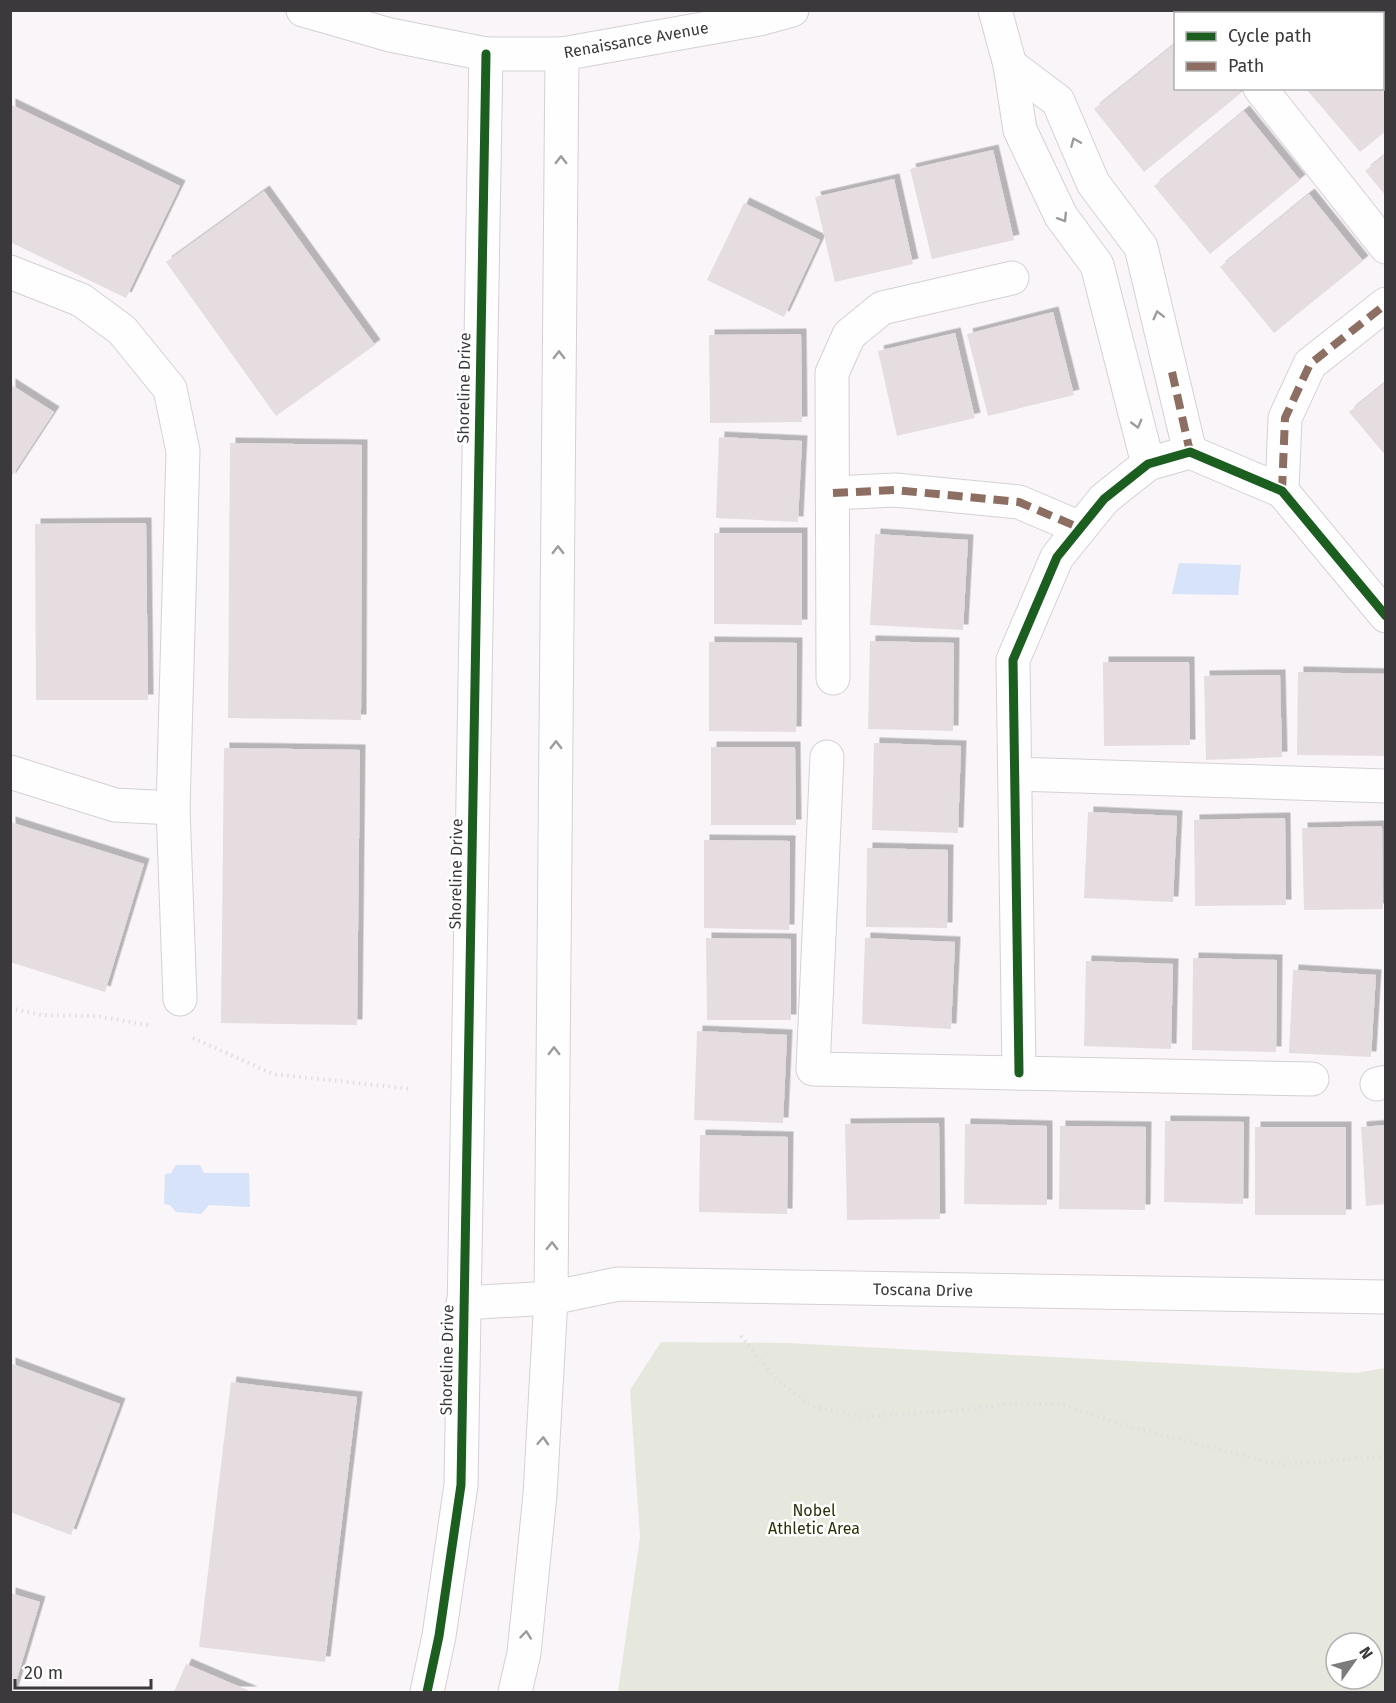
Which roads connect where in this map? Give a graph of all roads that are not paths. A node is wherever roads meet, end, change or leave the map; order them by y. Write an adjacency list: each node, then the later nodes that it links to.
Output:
1 (303, 10): 4 (street, Renaissance Avenue)
2 (792, 10): 5 (street, Renaissance Avenue)
3 (995, 10): 6 (street)
4 (486, 54): 5 (street, Renaissance Avenue); 29 (street, Shoreline Drive)
5 (562, 54): 28 (street, one-way to 5)
6 (1010, 65): 12 (street, one-way to 6); 13 (street, one-way to 13)
7 (1262, 90): 8 (street)
8 (1386, 247)
9 (10, 272): 23 (street)
10 (1012, 278): 15 (street)
11 (1386, 304): 14 (street)
12 (1190, 452): 13 (street); 14 (street)
13 (1148, 464): 16 (street)
14 (1282, 491): 17 (street)
15 (832, 493): 16 (street); 18 (street)
16 (1080, 528): 21 (street)
17 (1386, 616)
18 (833, 678)
19 (827, 757): 25 (street)
20 (10, 772): 23 (street)
21 (1015, 774): 22 (street); 25 (street)
22 (1386, 786)
23 (172, 808): 24 (street)
24 (180, 999)
25 (1019, 1073): 26 (street)
26 (1312, 1079)
27 (1386, 1297): 28 (street, Toscana Drive)
28 (551, 1298): 29 (street, Toscana Drive); 31 (street, one-way to 28)
29 (463, 1303): 30 (street, Shoreline Drive)
30 (427, 1692)
31 (515, 1692)

